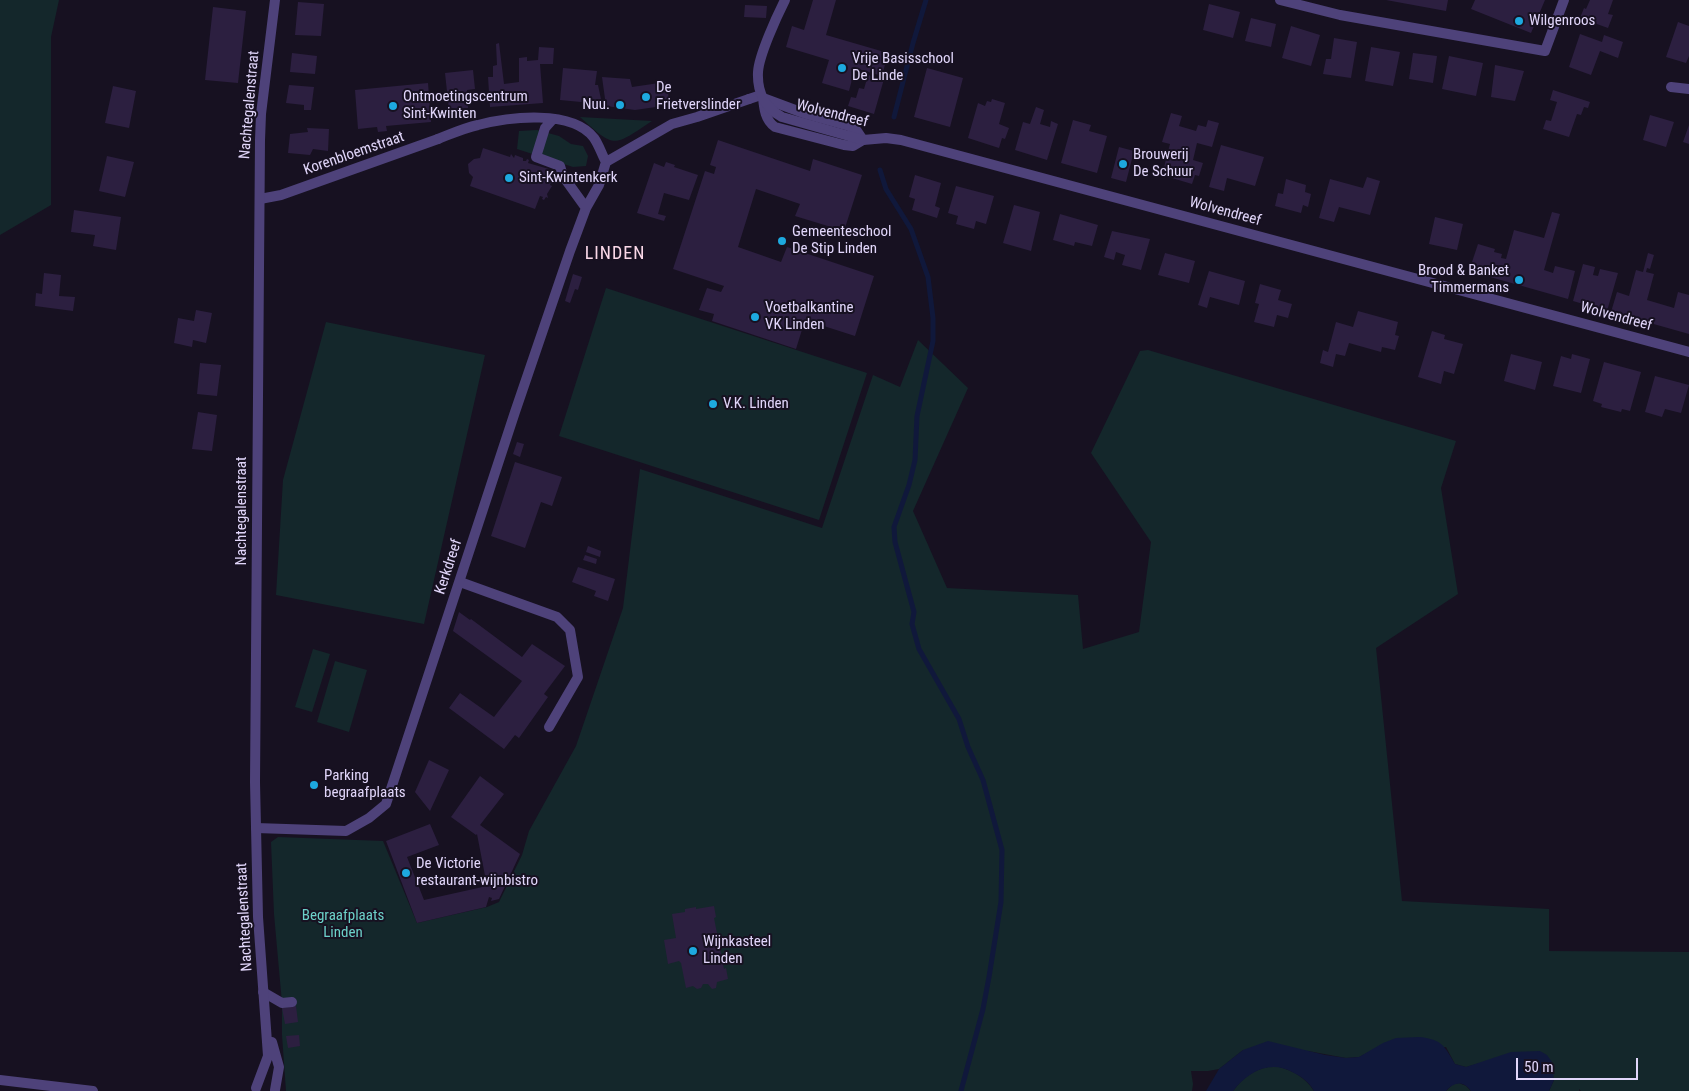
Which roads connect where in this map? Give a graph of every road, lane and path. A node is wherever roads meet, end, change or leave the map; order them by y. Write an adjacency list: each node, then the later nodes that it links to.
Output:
1 (275, 0): 10 (street, Nachtegalenstraat)
2 (785, 0): 7 (street)
3 (1280, 0): 4 (street)
4 (1564, 0)
5 (1671, 87): 6 (street)
6 (1689, 89)
7 (762, 96): 9 (street); 12 (street, Wolvendreef)
8 (553, 119): 9 (street, Korenbloemstraat); 10 (street, Korenbloemstraat); 11 (street)
9 (606, 162): 11 (street, Kerkdreef)
10 (260, 199): 15 (street, Nachtegalenstraat)
11 (586, 208): 13 (street, Kerkdreef)
12 (1689, 352)
13 (460, 582): 14 (street); 15 (street, Kerkdreef)
14 (550, 727)
15 (256, 828): 16 (street, Nachtegalenstraat)
16 (264, 992): 17 (street); 18 (street, Nachtegalenstraat)
17 (292, 1002)
18 (266, 1023): 20 (street, Nachtegalenstraat); 21 (street, Nachtegalenstraat)
19 (0, 1080): 22 (street)
20 (254, 1089): 21 (street, Nachtegalenstraat)
21 (276, 1090)
22 (93, 1091)

